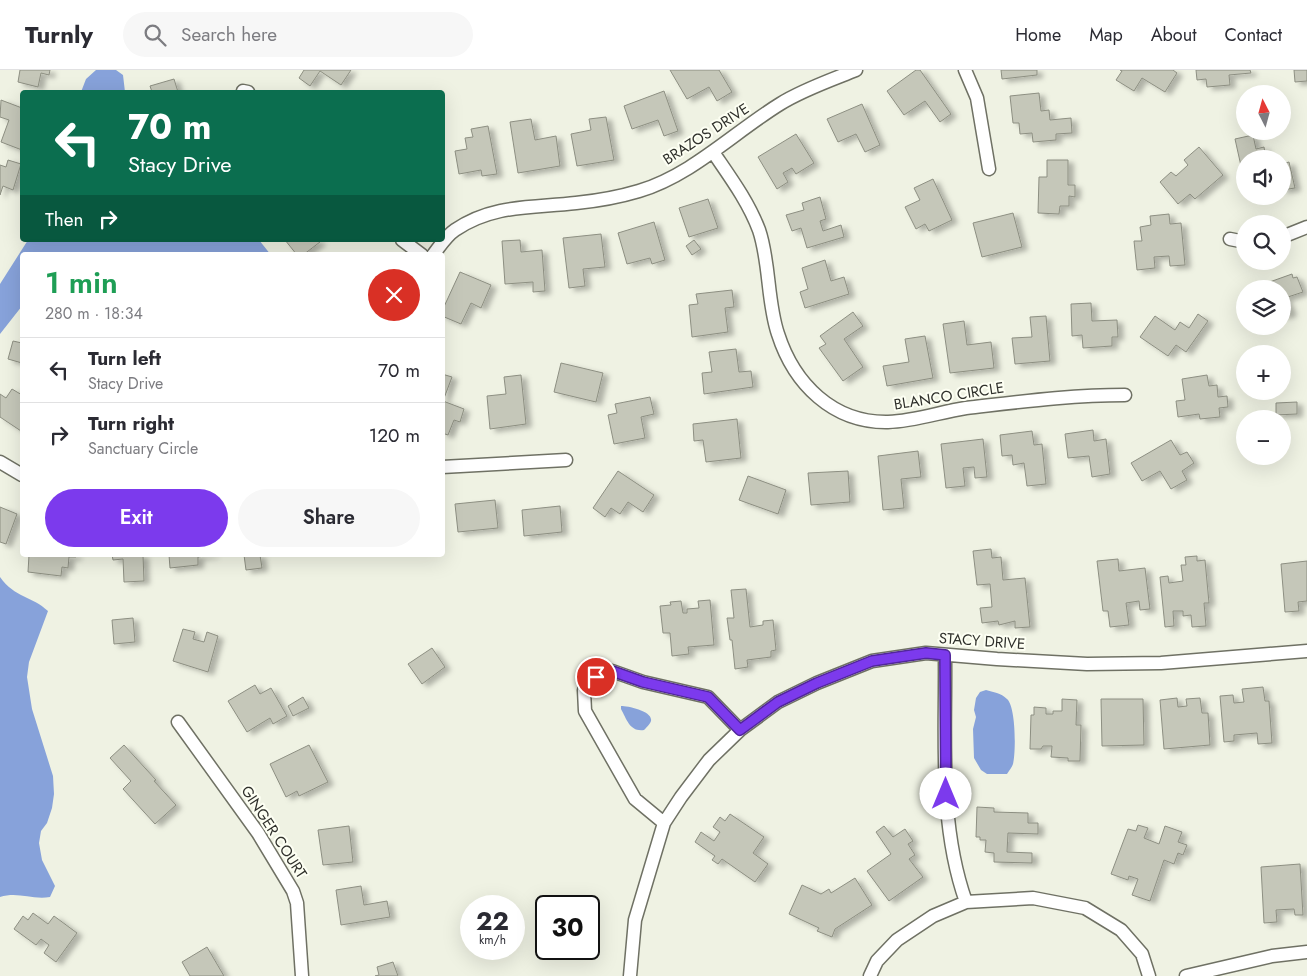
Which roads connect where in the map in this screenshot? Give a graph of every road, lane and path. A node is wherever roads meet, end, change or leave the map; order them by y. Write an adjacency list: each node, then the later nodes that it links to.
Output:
1 (856, 70): 3 (street, BRAZOS DRIVE)
2 (965, 70): 4 (street)
3 (713, 152): 7 (street, BRAZOS DRIVE); 12 (street, BLANCO CIRCLE)
4 (989, 169)
5 (1307, 227): 6 (street)
6 (1291, 233)
7 (445, 239)
8 (1230, 239): 9 (street)
9 (1236, 240)
10 (405, 242): 11 (street)
11 (418, 252)
12 (1125, 395)
13 (566, 460): 15 (street)
14 (0, 462): 16 (street)
15 (445, 466)
16 (20, 474)
17 (1307, 651): 18 (street, STACY DRIVE)
18 (945, 655): 20 (street, STACY DRIVE); 22 (street)
19 (178, 722): 24 (street, GINGER COURT)
20 (740, 730): 21 (street, STACY DRIVE); 21 (street)
21 (664, 823): 25 (street, STACY DRIVE)
22 (966, 902): 26 (street); 27 (street)
23 (1307, 952): 28 (street)
24 (302, 976)
25 (630, 976)
26 (870, 976)
27 (1149, 976)
28 (1186, 976)

